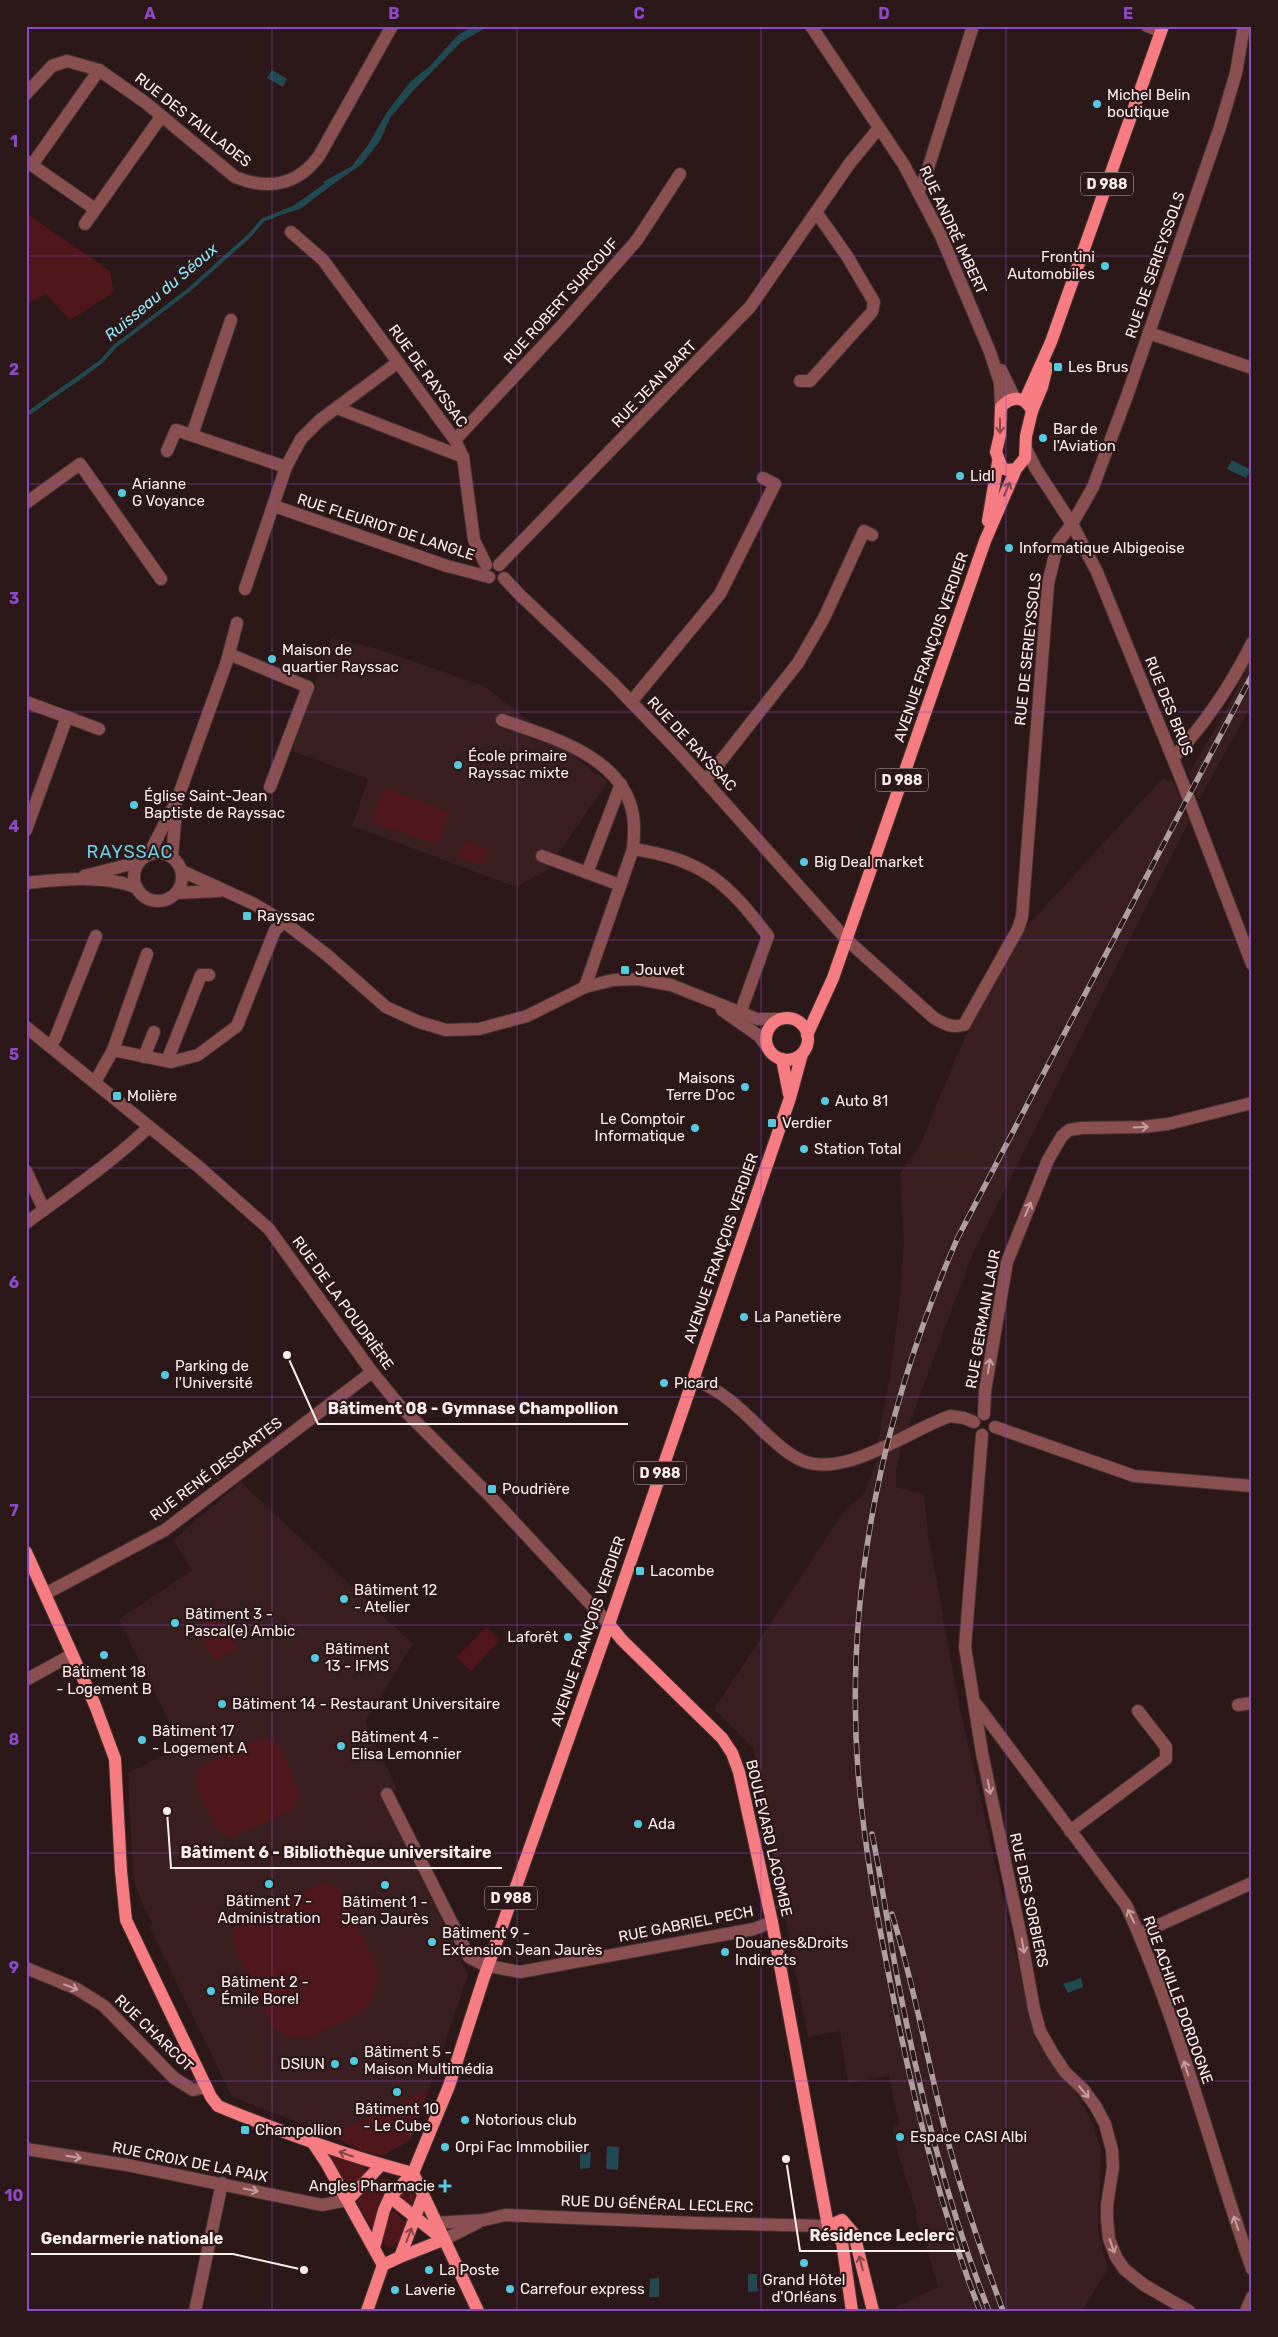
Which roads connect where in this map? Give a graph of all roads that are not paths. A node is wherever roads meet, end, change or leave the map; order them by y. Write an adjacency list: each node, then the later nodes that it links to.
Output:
1 (392, 26): 9 (street, RUE DES TAILLADES)
2 (811, 26): 10 (street, RUE ANDRÉ IMBERT)
3 (973, 26): 13 (street)
4 (1147, 26): 6 (street)
5 (1244, 26): 19 (street, RUE DE SERIEYSSOLS)
6 (1162, 29): 24 (main road, D 988)
7 (100, 70): 8 (street, RUE DES TAILLADES); 9 (street, RUE DES TAILLADES); 11 (street)
8 (26, 94)
9 (161, 117): 14 (street)
10 (879, 128): 13 (street, RUE ANDRÉ IMBERT); 15 (street, RUE JEAN BART)
11 (29, 163): 14 (street)
12 (680, 174): 28 (street, RUE ROBERT SURCOUF)
13 (918, 192): 20 (street, RUE ANDRÉ IMBERT)
14 (96, 208): 16 (street)
15 (816, 212): 23 (street); 42 (street, RUE JEAN BART)
16 (85, 224)
17 (291, 232): 21 (street, RUE DE RAYSSAC)
18 (231, 320): 27 (street)
19 (1149, 333): 22 (street); 39 (street, RUE DE SERIEYSSOLS)
20 (990, 352): 24 (street, RUE ANDRÉ IMBERT); 25 (street, RUE ANDRÉ IMBERT)
21 (397, 362): 26 (street); 28 (street, RUE DE RAYSSAC)
22 (1252, 368)
23 (800, 381)
24 (1024, 403): 25 (main road); 29 (main road, AVENUE FRANÇOIS VERDIER)
25 (1001, 407): 32 (main road, AVENUE FRANÇOIS VERDIER, one-way to 32)
26 (336, 408): 31 (street); 34 (street)
27 (192, 435): 30 (street); 34 (street)
28 (455, 440): 31 (street, RUE DE RAYSSAC)
29 (1026, 449): 33 (main road, AVENUE FRANÇOIS VERDIER); 35 (street, RUE DES BRUS)
30 (167, 451)
31 (463, 457): 42 (street, RUE DE RAYSSAC)
32 (998, 462): 33 (main road); 41 (main road, AVENUE FRANÇOIS VERDIER / D 988)
33 (1019, 466): 35 (street); 41 (main road, AVENUE FRANÇOIS VERDIER / D 988, one-way to 33)
34 (286, 467): 38 (street)
35 (1036, 469): 39 (street, RUE DES BRUS)
36 (763, 478): 49 (street)
37 (26, 503): 43 (street)
38 (274, 506): 42 (street, RUE FLEURIOT DE LANGLE); 44 (street)
39 (1072, 524): 53 (street, RUE DES BRUS); 74 (street, RUE DE SERIEYSSOLS)
40 (872, 535): 54 (street)
41 (985, 541): 74 (main road, AVENUE FRANÇOIS VERDIER / D 988)
42 (491, 569): 49 (street, RUE DE RAYSSAC)
43 (161, 579)
44 (245, 590)
45 (237, 623): 47 (street)
46 (1252, 643): 53 (street)
47 (229, 654): 56 (street); 57 (street)
48 (26, 702): 50 (street)
49 (631, 702): 54 (street, RUE DE RAYSSAC)
50 (67, 716): 52 (street); 58 (street)
51 (502, 720): 55 (street)
52 (99, 729)
53 (1173, 758): 76 (street, RUE DES BRUS)
54 (705, 781): 74 (street, RUE DE RAYSSAC)
55 (621, 784): 59 (street); 65 (street)
56 (270, 787)
57 (177, 800): 60 (street); 62 (street)
58 (26, 830)
59 (633, 849): 68 (street); 80 (street)
60 (149, 854): 62 (street); 63 (street)
61 (542, 856): 65 (street)
62 (172, 857): 64 (street)
63 (139, 862): 66 (street); 69 (street)
64 (182, 871): 70 (street); 71 (street)
65 (587, 873): 68 (street)
66 (75, 878): 67 (street); 69 (street)
67 (26, 883)
68 (620, 885): 78 (street)
69 (137, 888): 71 (street)
70 (220, 890): 71 (street); 72 (street)
71 (176, 893)
72 (284, 922): 78 (street); 93 (street)
73 (96, 936): 87 (street)
74 (847, 940): 81 (main road, AVENUE FRANÇOIS VERDIER / D 988)
75 (147, 954): 89 (street)
76 (1252, 964)
77 (209, 975): 93 (street)
78 (585, 987): 79 (street)
79 (713, 1001): 80 (street); 88 (street)
80 (741, 1011): 82 (street)
81 (814, 1017): 83 (main road); 86 (main road, AVENUE FRANÇOIS VERDIER / D 988)
82 (782, 1019): 83 (main road); 88 (main road)
83 (796, 1021): 86 (main road)
84 (26, 1027): 87 (street, RUE DE LA POUDRIÈRE)
85 (154, 1032): 91 (street)
86 (807, 1034): 90 (main road)
87 (49, 1046): 94 (street, RUE DE LA POUDRIÈRE)
88 (768, 1048): 92 (main road)
89 (113, 1050): 91 (street); 94 (street)
90 (802, 1054): 92 (main road); 95 (main road, AVENUE FRANÇOIS VERDIER / D 988)
91 (144, 1057): 93 (street)
92 (782, 1059): 95 (main road)
93 (166, 1061)
94 (95, 1082): 97 (street, RUE DE LA POUDRIÈRE)
95 (790, 1098): 102 (main road, AVENUE FRANÇOIS VERDIER / D 988)
96 (1252, 1103): 103 (street, RUE GERMAIN LAUR, one-way to 96)
97 (149, 1127): 99 (street); 101 (street, RUE DE LA POUDRIÈRE)
98 (26, 1171): 99 (street)
99 (44, 1210): 100 (street)
100 (26, 1223)
101 (372, 1372): 108 (street, RUE RENÉ DESCARTES); 109 (street, RUE DE LA POUDRIÈRE)
102 (693, 1380): 103 (street); 109 (main road, AVENUE FRANÇOIS VERDIER / D 988)
103 (979, 1418): 104 (street); 105 (street)
104 (994, 1427): 105 (street); 106 (street)
105 (982, 1435): 113 (street, RUE DES SORBIERS)
106 (1252, 1486)
107 (26, 1552): 108 (main road)
108 (45, 1594): 110 (main road)
109 (608, 1624): 121 (main road, BOULEVARD LACOMBE); 123 (main road, AVENUE FRANÇOIS VERDIER / D 988)
110 (71, 1655): 111 (street); 125 (main road)
111 (26, 1680)
112 (1252, 1703): 114 (street)
113 (976, 1704): 116 (street, RUE ACHILLE DORDOGNE); 117 (street, RUE DES SORBIERS)
114 (1238, 1705)
115 (1138, 1711): 119 (street)
116 (1005, 1745): 117 (street); 119 (street, RUE ACHILLE DORDOGNE)
117 (982, 1752): 149 (street, RUE DES SORBIERS, one-way to 149)
118 (388, 1794): 123 (street, RUE GABRIEL PECH)
119 (1070, 1831): 122 (street, RUE ACHILLE DORDOGNE, one-way to 119)
120 (1251, 1885): 122 (street)
121 (772, 1922): 123 (street, RUE GABRIEL PECH); 137 (main road, BOULEVARD LACOMBE)
122 (1139, 1934): 142 (street, RUE ACHILLE DORDOGNE, one-way to 122)
123 (488, 1965): 129 (main road, AVENUE FRANÇOIS VERDIER / D 988)
124 (26, 1968): 125 (street, RUE CHARCOT, one-way to 125)
125 (206, 2087): 126 (main road)
126 (312, 2143): 128 (main road, one-way to 126); 133 (main road)
127 (26, 2149): 130 (street, RUE CROIX DE LA PAIX, one-way to 130)
128 (380, 2165): 129 (main road); 133 (main road)
129 (413, 2173): 131 (main road); 132 (main road)
130 (222, 2183): 133 (street, RUE CROIX DE LA PAIX, one-way to 133); 144 (street)
131 (423, 2196): 134 (main road); 136 (main road)
132 (390, 2197): 134 (main road); 139 (main road)
133 (348, 2200): 139 (main road)
134 (415, 2217): 138 (main road); 140 (main road, one-way to 134)
135 (484, 2220): 136 (street); 137 (street, RUE DU GÉNÉRAL LECLERC); 138 (street)
136 (435, 2222): 138 (main road)
137 (828, 2226): 147 (main road); 148 (main road, one-way to 137)
138 (443, 2240): 140 (main road); 146 (main road)
139 (374, 2248): 141 (main road)
140 (400, 2257): 141 (main road)
141 (384, 2265): 145 (main road)
142 (1252, 2269)
143 (1252, 2297): 150 (street)
144 (195, 2311)
145 (367, 2311)
146 (478, 2311)
147 (852, 2311)
148 (873, 2311)
149 (1189, 2311)
150 (1246, 2311)

